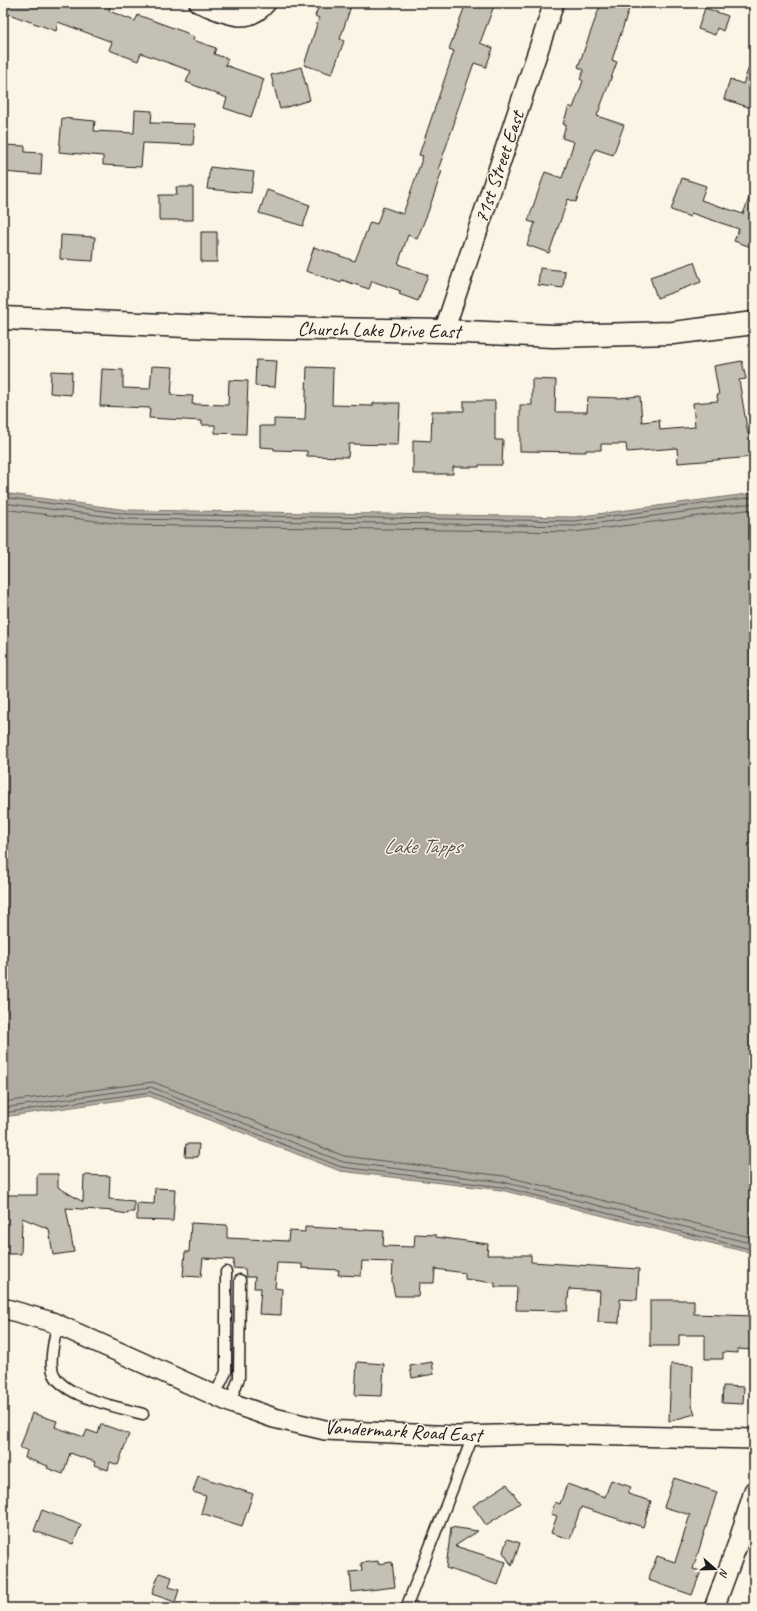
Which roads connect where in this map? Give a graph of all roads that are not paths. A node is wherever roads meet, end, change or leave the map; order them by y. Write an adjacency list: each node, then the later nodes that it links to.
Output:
1 (199, 3): 3 (street)
2 (554, 3): 6 (street, 71st Street East)
3 (262, 7)
4 (3, 318): 6 (street, Church Lake Drive East)
5 (754, 323): 6 (street, Church Lake Drive East)
6 (444, 330)
7 (226, 1272): 11 (lane)
8 (240, 1280): 11 (lane)
9 (3, 1308): 10 (street, Vandermark Road East)
10 (57, 1324): 11 (street, Vandermark Road East); 12 (lane)
11 (223, 1399): 13 (street, Vandermark Road East)
12 (143, 1414)
13 (473, 1436): 14 (street, Vandermark Road East); 16 (lane)
14 (754, 1439)
15 (754, 1491): 17 (street)
16 (406, 1608)
17 (714, 1608)

